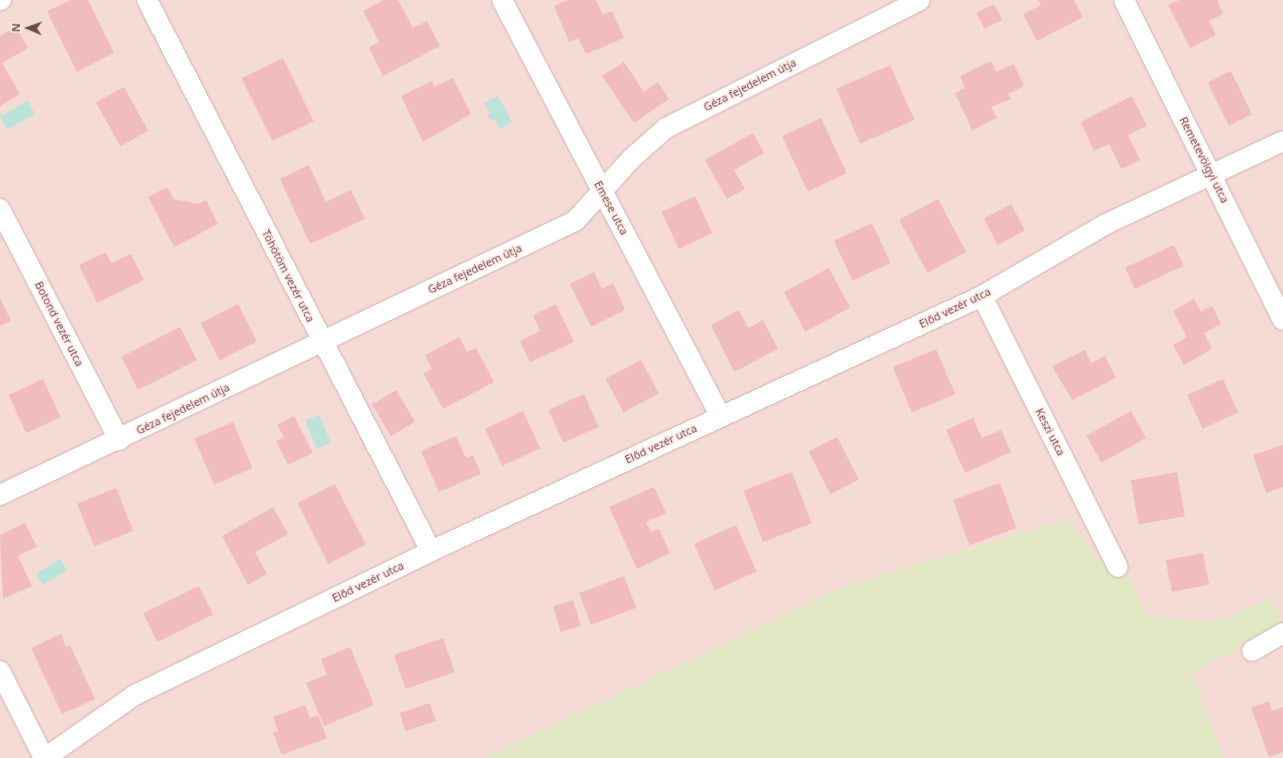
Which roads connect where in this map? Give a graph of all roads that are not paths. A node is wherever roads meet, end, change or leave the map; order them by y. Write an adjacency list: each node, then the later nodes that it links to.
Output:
1 (147, 0): 11 (street, Töhötöm vezér utca)
2 (502, 0): 7 (street, Emese utca)
3 (920, 0): 7 (street, Géza fejedelem útja)
4 (1124, 0): 6 (street, Remetevölgyi utca)
5 (1283, 140): 6 (street, Előd vezér utca)
6 (1212, 175): 9 (street, Előd vezér utca); 10 (street, Remetevölgyi utca)
7 (603, 194): 11 (street, Géza fejedelem útja); 12 (street, Emese utca)
8 (0, 209): 13 (street, Botond vezér utca)
9 (982, 296): 12 (street, Előd vezér utca); 16 (street, Keszi utca)
10 (1283, 320)
11 (321, 341): 13 (street, Géza fejedelem útja); 15 (street, Töhötöm vezér utca)
12 (720, 416): 15 (street, Előd vezér utca)
13 (119, 440): 14 (street, Géza fejedelem útja)
14 (0, 495)
15 (431, 551): 20 (street, Előd vezér utca)
16 (1118, 567)
17 (1283, 634): 18 (street)
18 (1252, 651)
19 (0, 671): 20 (street)
20 (44, 758)

